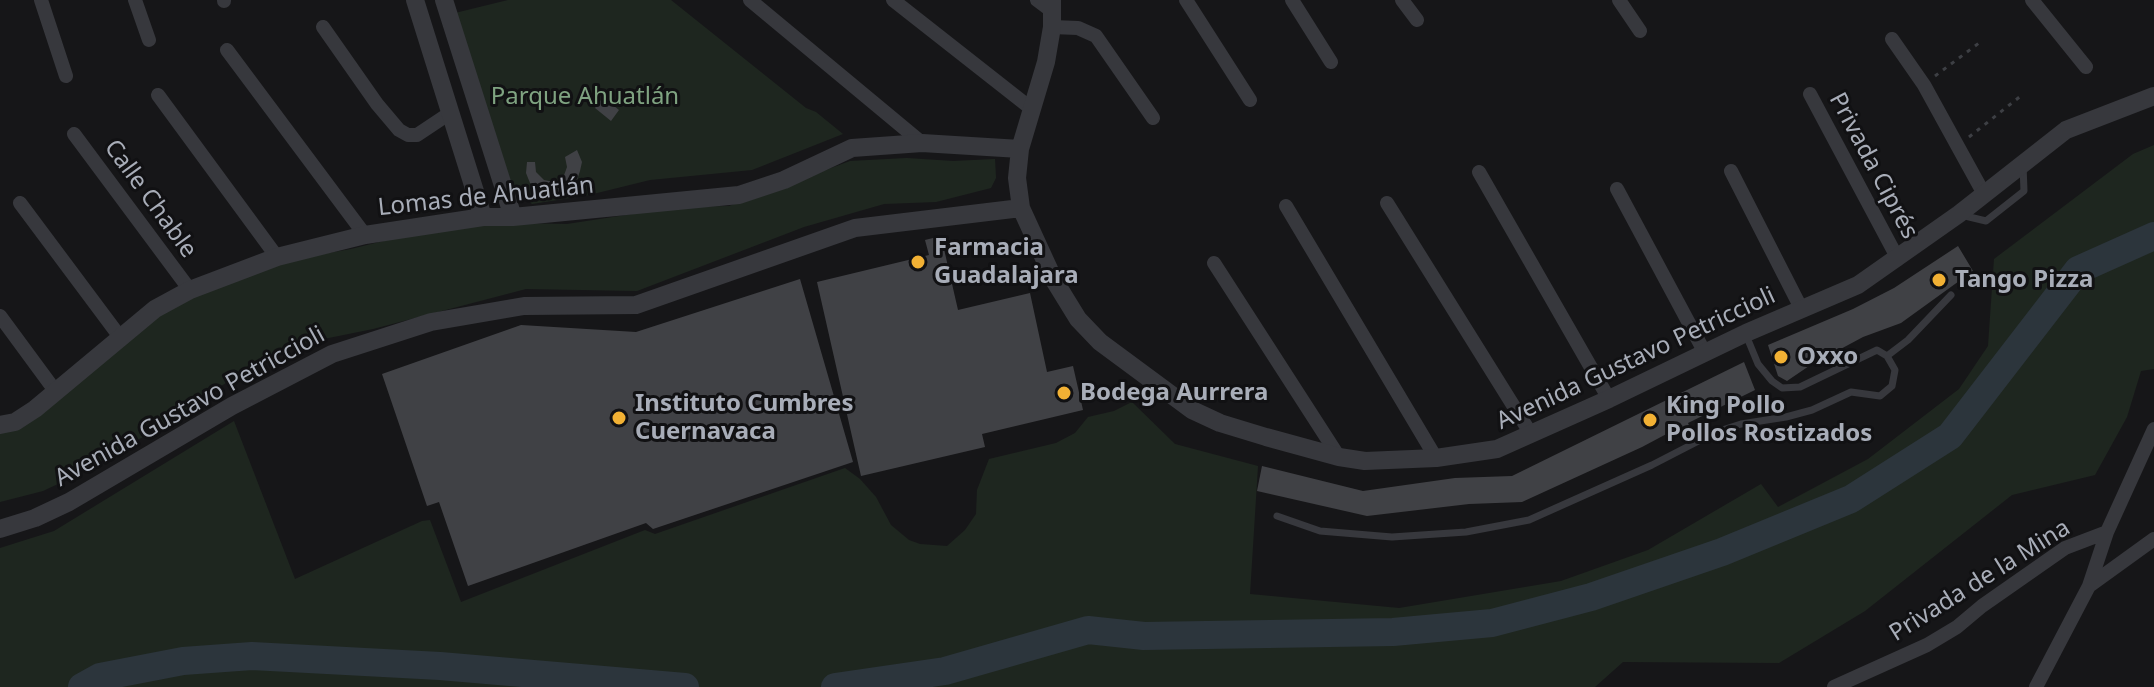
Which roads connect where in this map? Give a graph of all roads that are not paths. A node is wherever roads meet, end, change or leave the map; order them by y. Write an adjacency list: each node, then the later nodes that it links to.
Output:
1 (41, 0): 22 (street)
2 (135, 0): 18 (street)
3 (415, 0): 28 (street)
4 (444, 0): 44 (street)
5 (750, 0): 31 (street)
6 (893, 0): 27 (street)
7 (1037, 0): 13 (street)
8 (1186, 0): 26 (street)
9 (1292, 0): 20 (street)
10 (1402, 0): 14 (street)
11 (1619, 0): 16 (street)
12 (2032, 0): 21 (street)
13 (1052, 13): 27 (street); 29 (street)
14 (1417, 20)
15 (323, 27): 28 (street)
16 (1640, 31)
17 (1892, 39): 37 (street)
18 (149, 40)
19 (227, 50): 45 (street)
20 (1331, 62)
21 (2086, 67)
22 (66, 76)
23 (1810, 94): 47 (street, Privada Ciprés)
24 (158, 95): 46 (street)
25 (2154, 96): 33 (street, Avenida Gustavo Petriccioli)
26 (1250, 100)
27 (1033, 110): 32 (street)
28 (450, 113): 43 (street)
29 (1153, 118)
30 (74, 134): 49 (street, Calle Chable)
31 (922, 143): 32 (street, Lomas de Ahuatlán); 44 (street, Lomas de Ahuatlán)
32 (1020, 149): 41 (street)
33 (2023, 165): 37 (street, Avenida Gustavo Petriccioli); 42 (lane)
34 (1731, 171): 51 (street)
35 (1479, 172): 58 (street)
36 (1617, 189): 55 (street)
37 (1984, 194): 42 (street, Avenida Gustavo Petriccioli)
38 (20, 203): 54 (street)
39 (1387, 203): 61 (street)
40 (1286, 206): 63 (street)
41 (1021, 208): 62 (street, Avenida Gustavo Petriccioli); 65 (street, Avenida Gustavo Petriccioli)
42 (1959, 214): 47 (street, Avenida Gustavo Petriccioli)
43 (483, 217): 44 (street, Lomas de Ahuatlán); 45 (street, Lomas de Ahuatlán)
44 (513, 217)
45 (365, 235): 46 (street, Lomas de Ahuatlán)
46 (277, 257): 49 (street, Lomas de Ahuatlán)
47 (1898, 259): 51 (street, Avenida Gustavo Petriccioli)
48 (1214, 263): 62 (street)
49 (190, 290): 54 (street, Lomas de Ahuatlán)
50 (1951, 295): 56 (lane)
51 (1802, 310): 53 (street, Avenida Gustavo Petriccioli)
52 (0, 316): 57 (street)
53 (1746, 333): 55 (street, Avenida Gustavo Petriccioli); 56 (lane)
54 (120, 337): 57 (street, Lomas de Ahuatlán)
55 (1705, 353): 58 (street, Avenida Gustavo Petriccioli)
56 (1887, 356): 64 (lane)
57 (56, 392): 59 (street, Lomas de Ahuatlán)
58 (1609, 399): 61 (street, Avenida Gustavo Petriccioli)
59 (0, 425)
60 (2154, 429): 66 (street)
61 (1531, 434): 63 (street, Avenida Gustavo Petriccioli)
62 (1339, 457): 63 (street, Avenida Gustavo Petriccioli)
63 (1436, 458)
64 (1277, 516)
65 (0, 529)
66 (2107, 532): 68 (street); 69 (street, Privada de la Mina)
67 (2154, 539): 68 (street)
68 (2089, 586): 70 (street)
69 (1834, 687)
70 (2036, 687)

